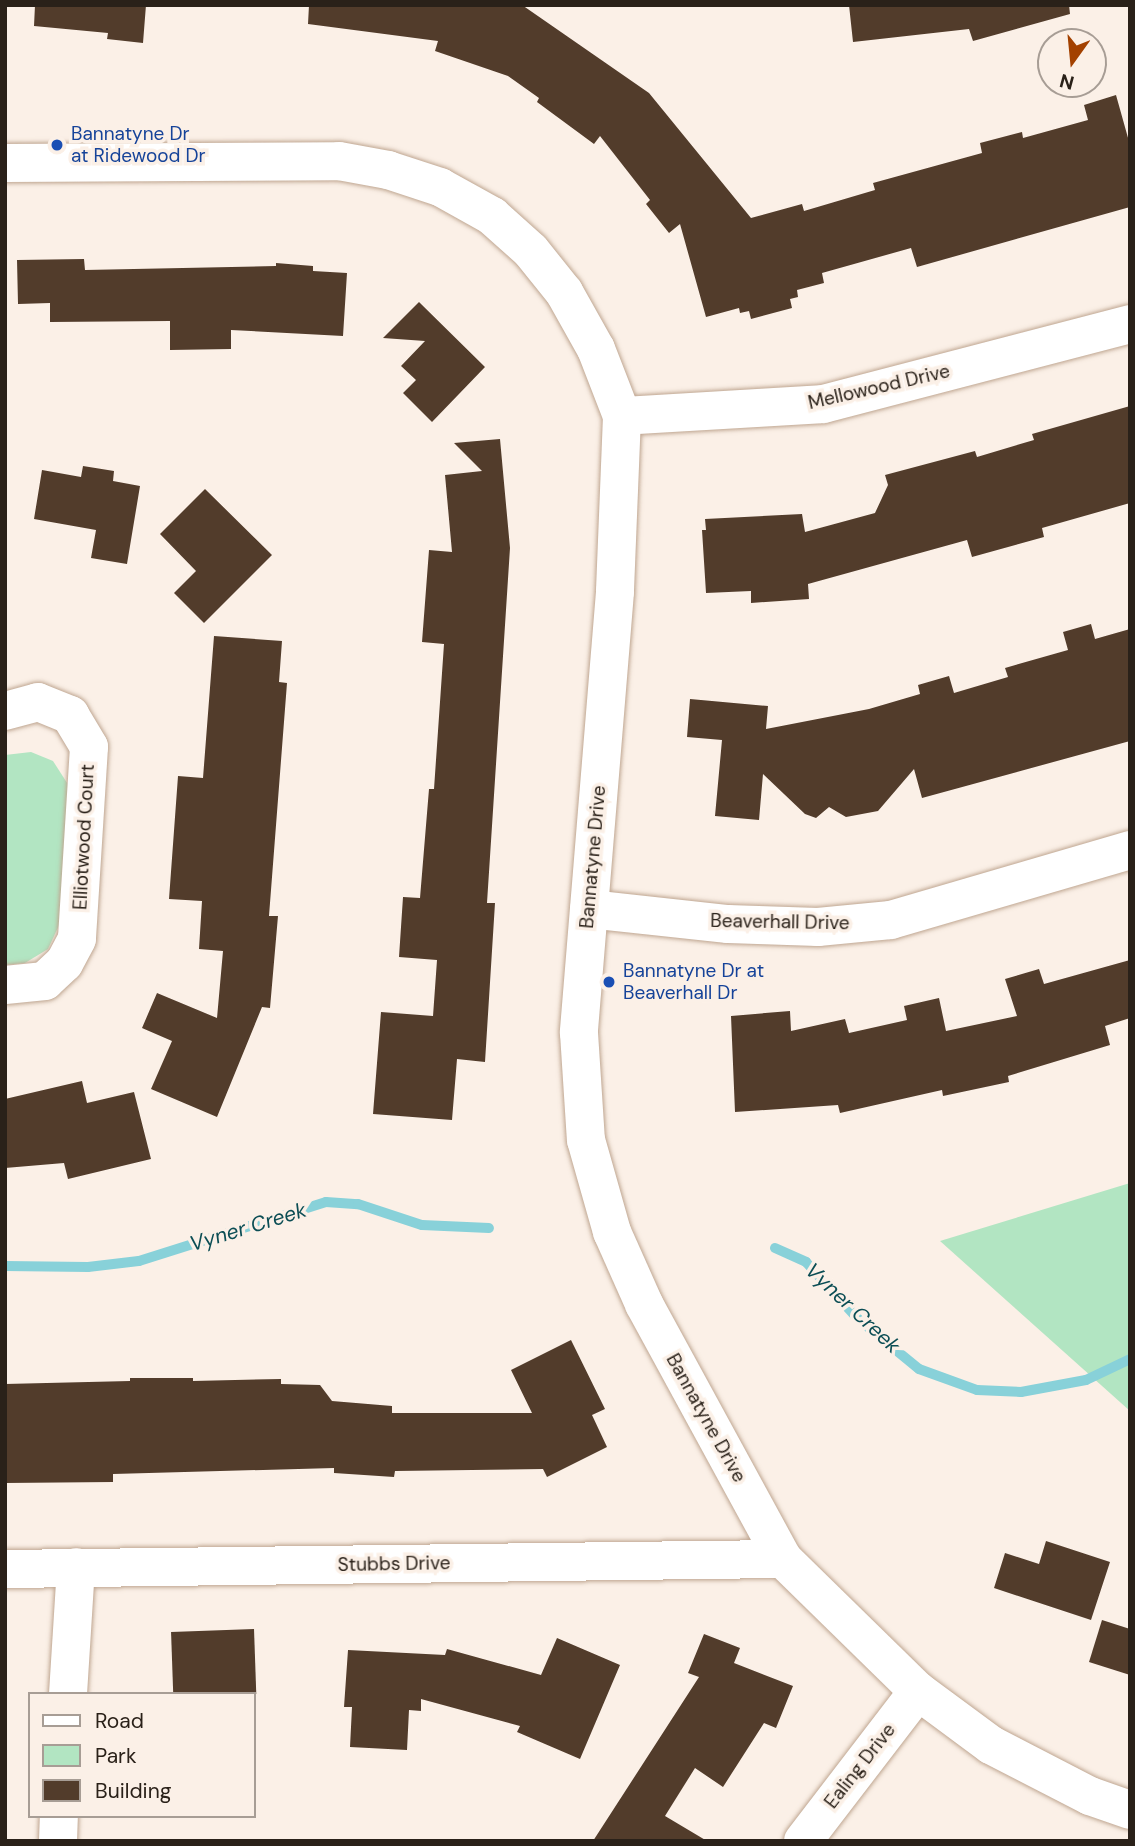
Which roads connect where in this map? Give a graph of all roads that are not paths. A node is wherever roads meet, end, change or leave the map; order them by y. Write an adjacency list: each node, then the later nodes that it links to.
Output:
1 (5, 163): 3 (street, Bannatyne Drive)
2 (1130, 324): 3 (street, Mellowood Drive)
3 (622, 416): 6 (street, Bannatyne Drive)
4 (5, 711): 7 (street, Elliotwood Court)
5 (1130, 850): 6 (street, Beaverhall Drive)
6 (589, 909): 8 (street, Bannatyne Drive)
7 (5, 985)
8 (783, 1559): 9 (street, Stubbs Drive); 11 (street, Bannatyne Drive)
9 (76, 1567): 10 (street, Stubbs Drive); 12 (street)
10 (5, 1569)
11 (918, 1691): 13 (street, Bannatyne Drive); 16 (street, Ealing Drive)
12 (68, 1692)
13 (1130, 1810)
14 (59, 1818): 15 (street)
15 (58, 1841)
16 (803, 1841)

